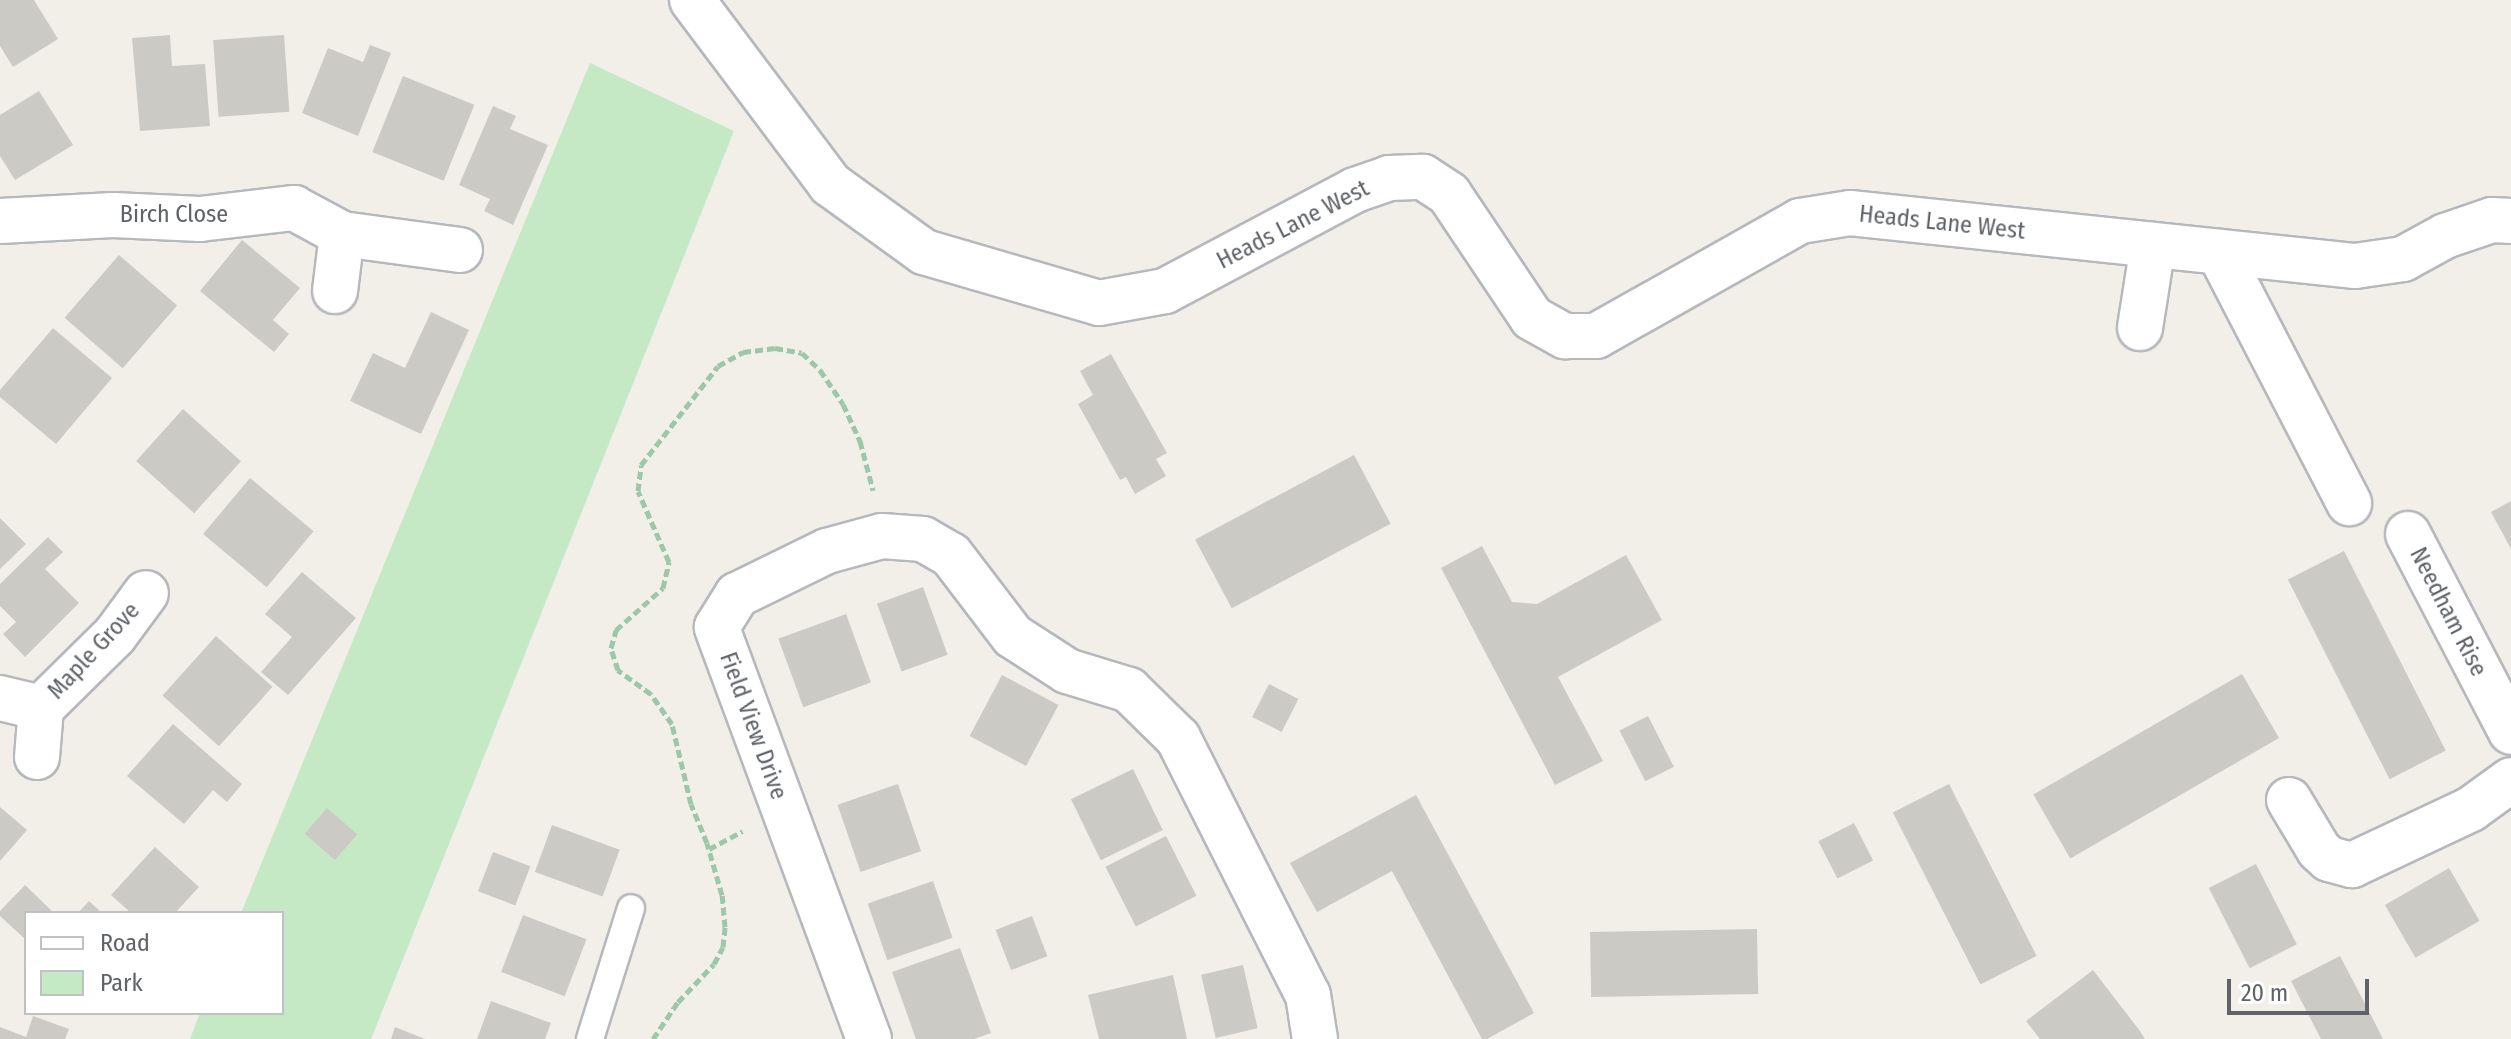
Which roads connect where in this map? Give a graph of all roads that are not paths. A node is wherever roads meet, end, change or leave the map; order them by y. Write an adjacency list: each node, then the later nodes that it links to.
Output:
1 (692, 0): 5 (street, Heads Lane West)
2 (0, 221): 4 (street, Birch Close)
3 (2511, 221): 7 (street, Heads Lane West)
4 (342, 234): 6 (street, Birch Close); 8 (street)
5 (2153, 245): 7 (street, Heads Lane West); 9 (street)
6 (460, 250)
7 (2219, 252): 10 (street)
8 (335, 291)
9 (2140, 328)
10 (2349, 503)
11 (2408, 534): 14 (street, Needham Rise)
12 (146, 593): 13 (street, Maple Grove)
13 (20, 703): 15 (street, Maple Grove)
14 (2511, 732)
15 (37, 757)
16 (2511, 780): 17 (street)
17 (2289, 800)
18 (631, 908): 19 (lane)
19 (590, 1039)
20 (869, 1039): 21 (street, Field View Drive)
21 (1315, 1039)

